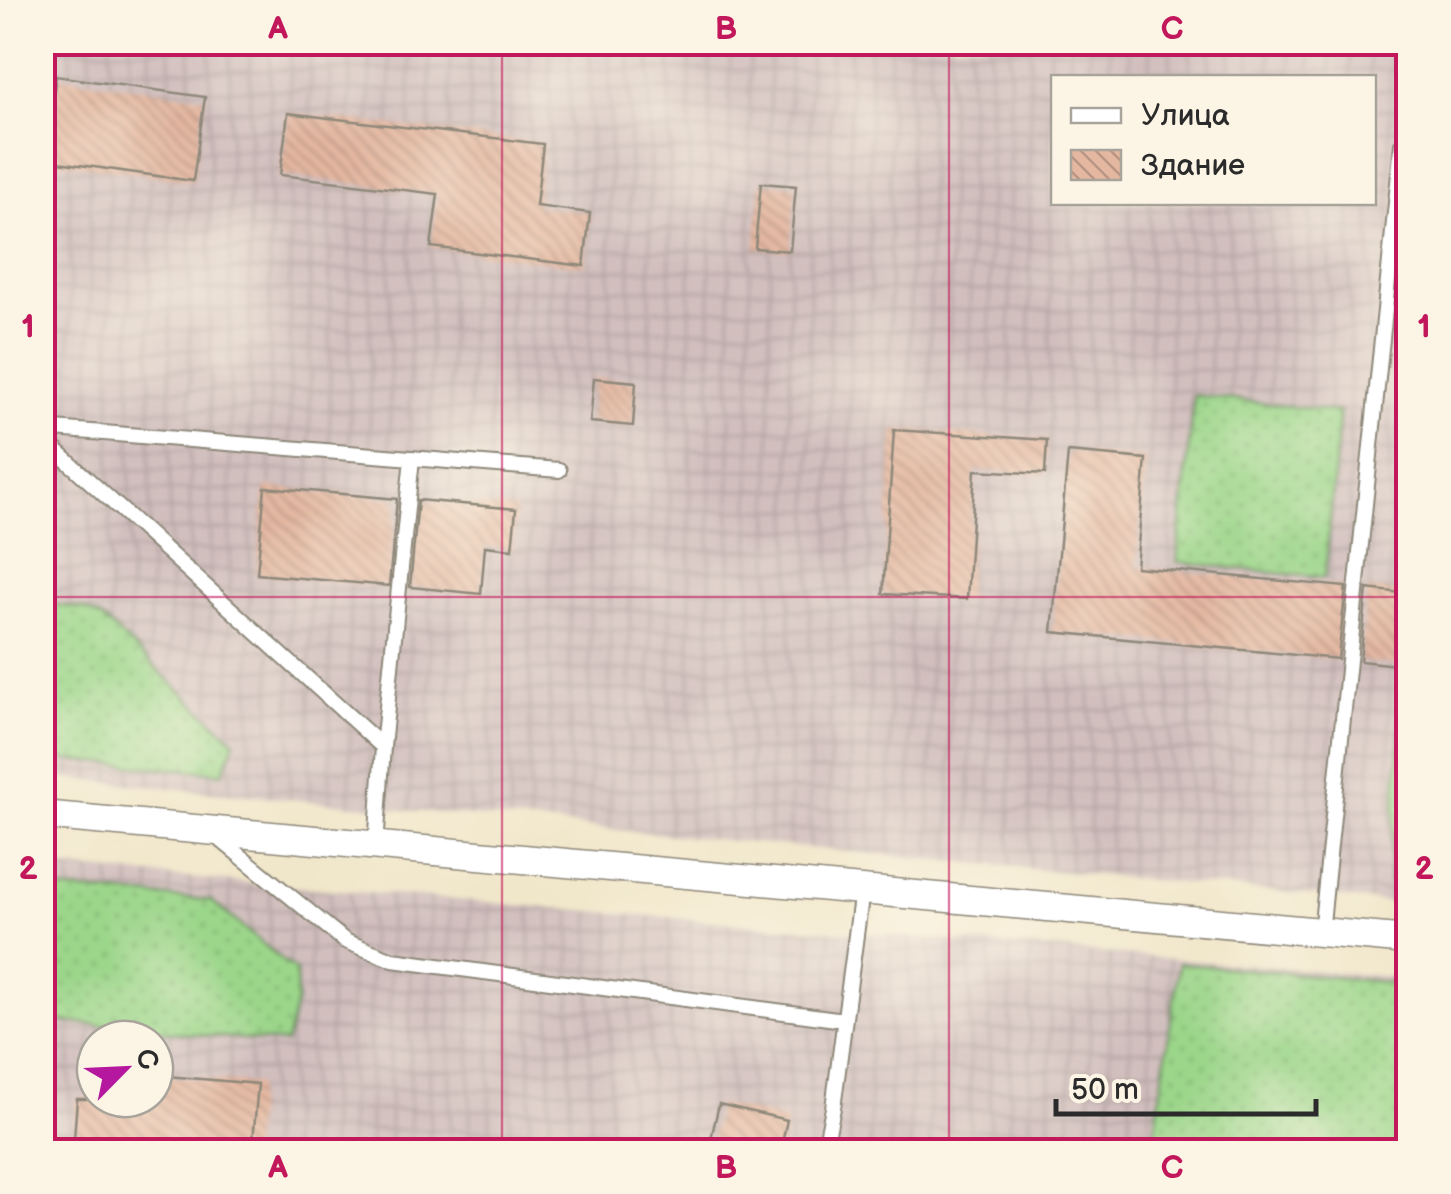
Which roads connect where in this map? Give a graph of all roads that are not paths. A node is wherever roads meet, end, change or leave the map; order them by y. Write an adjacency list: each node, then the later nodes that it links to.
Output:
1 (1402, 144): 11 (lane)
2 (42, 428): 4 (lane)
3 (42, 438): 6 (lane)
4 (412, 458): 5 (lane); 6 (lane)
5 (559, 470)
6 (384, 746): 9 (lane)
7 (42, 815): 8 (street)
8 (207, 828): 9 (street); 13 (lane)
9 (376, 846): 10 (street)
10 (862, 890): 11 (street); 13 (lane)
11 (1321, 933): 12 (street)
12 (1408, 940)
13 (844, 1020): 14 (lane)
14 (824, 1152)

